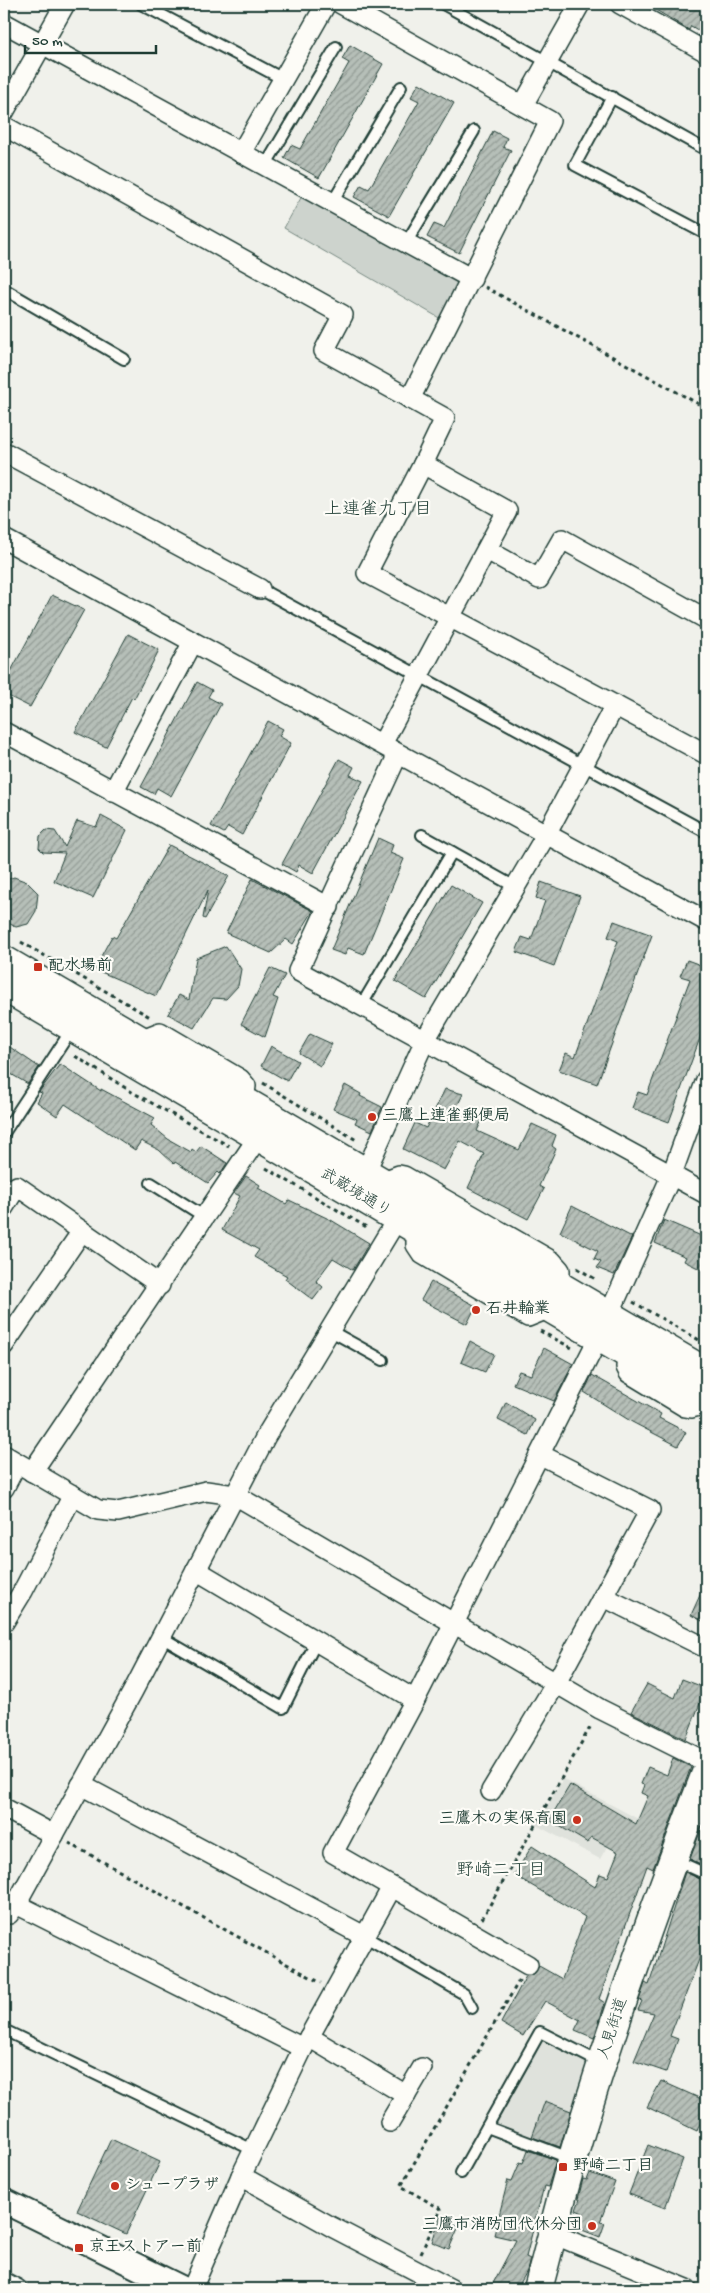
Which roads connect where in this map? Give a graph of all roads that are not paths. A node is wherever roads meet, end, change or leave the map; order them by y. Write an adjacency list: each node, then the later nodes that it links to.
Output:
1 (65, 4): 9 (street)
2 (141, 4): 13 (lane)
3 (326, 4): 13 (street)
4 (341, 4): 16 (street)
5 (443, 4): 12 (lane)
6 (580, 4): 12 (street)
7 (620, 4): 11 (street)
8 (4, 23): 9 (street)
9 (42, 45): 17 (street); 21 (street)
10 (336, 47): 22 (lane)
11 (706, 52)
12 (547, 62): 15 (lane); 16 (street)
13 (283, 79): 21 (street)
14 (401, 87): 23 (lane)
15 (612, 97): 20 (lane); 24 (lane)
16 (523, 105): 26 (street)
17 (4, 112)
18 (4, 126): 29 (street)
19 (474, 131): 25 (lane)
20 (706, 150)
21 (241, 153): 22 (street)
22 (265, 166): 23 (street)
23 (332, 203): 25 (street)
24 (706, 234)
25 (406, 243): 26 (street)
26 (472, 279): 29 (street)
27 (4, 289): 28 (lane)
28 (124, 359)
29 (410, 399): 31 (street)
30 (4, 452): 34 (street)
31 (423, 464): 33 (street); 35 (street)
32 (4, 540): 37 (street)
33 (487, 550): 35 (street); 36 (street)
34 (260, 589): 38 (lane)
35 (451, 617): 38 (street); 39 (street)
36 (706, 619)
37 (193, 642): 41 (street); 44 (street)
38 (420, 674): 41 (street); 43 (lane)
39 (615, 705): 42 (street); 43 (street)
40 (4, 732): 44 (street)
41 (390, 749): 46 (street); 50 (street)
42 (706, 754)
43 (583, 766): 45 (lane); 46 (street)
44 (113, 792): 50 (street)
45 (706, 832)
46 (546, 834): 49 (street); 51 (street)
47 (422, 835): 48 (lane)
48 (452, 852): 49 (lane); 53 (lane)
49 (515, 888): 55 (street)
50 (329, 907): 53 (street)
51 (706, 921)
52 (8, 972): 54 (main road); 58 (main road, 武蔵境通り)
53 (361, 1006): 55 (street)
54 (66, 1032): 57 (lane); 58 (main road, 武蔵境通り)
55 (425, 1040): 59 (street); 60 (street)
56 (706, 1080): 59 (street)
57 (4, 1133)
58 (255, 1135): 60 (main road, 武蔵境通り); 64 (street); 65 (main road, 武蔵境通り)
59 (672, 1174): 62 (street); 69 (street)
60 (373, 1177): 68 (main road, 武蔵境通り)
61 (151, 1183): 64 (lane)
62 (706, 1194)
63 (4, 1207): 66 (street)
64 (204, 1217): 67 (street)
65 (407, 1224): 68 (main road, 武蔵境通り); 70 (street)
66 (82, 1231): 67 (street); 71 (street)
67 (160, 1285): 78 (street)
68 (555, 1297): 69 (main road, 武蔵境通り)
69 (604, 1327): 72 (main road, 武蔵境通り); 74 (main road, 武蔵境通り); 77 (street)
70 (329, 1330): 73 (lane); 81 (street)
71 (4, 1345)
72 (627, 1353): 75 (main road, 武蔵境通り); 76 (street)
73 (383, 1360)
74 (706, 1372)
75 (706, 1400)
76 (706, 1404)
77 (541, 1455): 83 (street); 85 (street)
78 (18, 1463): 79 (street); 80 (street)
79 (4, 1488)
80 (73, 1495): 81 (street); 84 (street)
81 (235, 1495): 82 (street); 85 (street)
82 (196, 1570): 86 (street); 87 (street)
83 (604, 1597): 88 (street); 89 (street)
84 (4, 1622)
85 (454, 1624): 89 (street); 90 (street)
86 (162, 1638): 87 (lane); 93 (street)
87 (316, 1642): 90 (street)
88 (706, 1648)
89 (556, 1683): 91 (street); 94 (street)
90 (415, 1700): 99 (street)
91 (706, 1762)
92 (706, 1773): 97 (main road, 人見街道)
93 (81, 1785): 96 (street); 101 (street)
94 (491, 1791)
95 (4, 1808): 96 (street)
96 (54, 1835): 100 (street)
97 (673, 1859): 98 (lane); 106 (main road, 人見街道)
98 (706, 1874)
99 (392, 1887): 101 (street); 102 (street)
100 (10, 1909): 105 (street)
101 (364, 1936): 103 (lane); 105 (street)
102 (528, 1966)
103 (472, 2008)
104 (4, 2030): 111 (lane)
105 (306, 2042): 108 (street); 111 (street)
106 (602, 2064): 110 (lane); 112 (main road, 人見街道)
107 (422, 2068): 108 (street)
108 (406, 2095): 109 (street)
109 (390, 2122)
110 (487, 2127): 112 (lane); 113 (lane)
111 (253, 2150): 114 (street)
112 (572, 2159): 116 (main road, 人見街道)
113 (461, 2173)
114 (241, 2176): 120 (street); 121 (street)
115 (4, 2201): 119 (street)
116 (553, 2234): 122 (main road, 人見街道); 123 (street)
117 (4, 2282): 118 (street)
118 (17, 2289)
119 (183, 2289)
120 (192, 2289)
121 (451, 2289)
122 (538, 2289)
123 (687, 2289)

